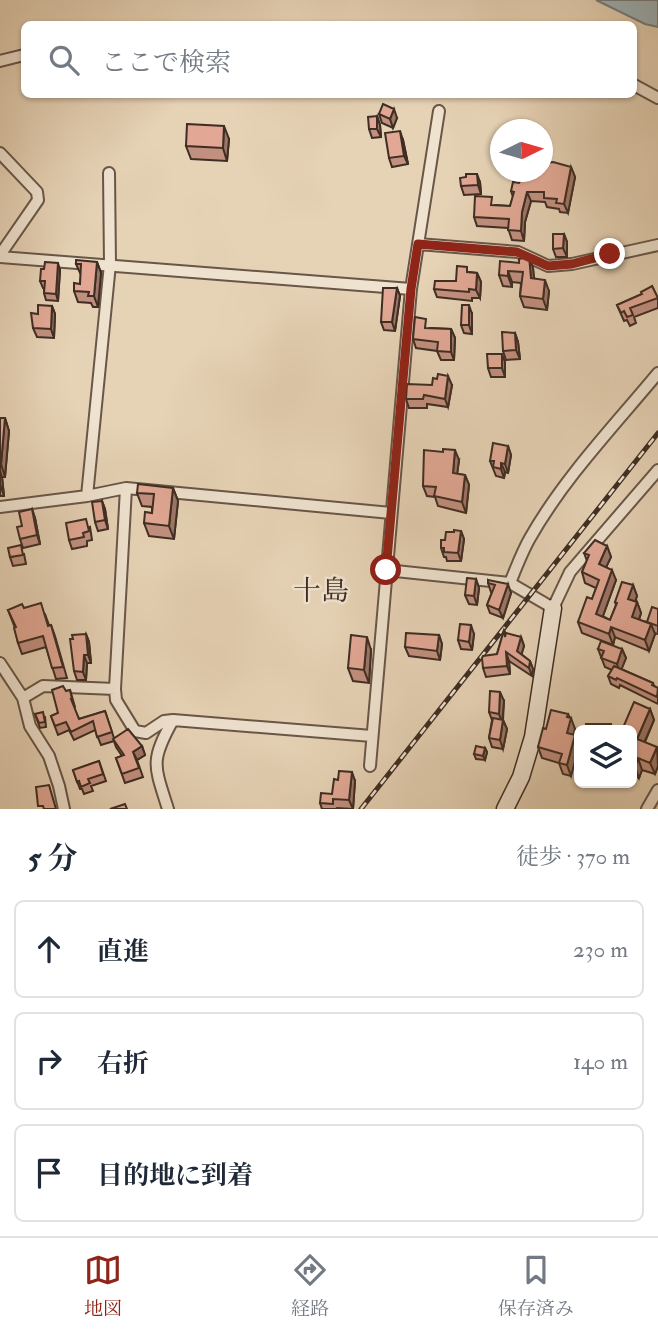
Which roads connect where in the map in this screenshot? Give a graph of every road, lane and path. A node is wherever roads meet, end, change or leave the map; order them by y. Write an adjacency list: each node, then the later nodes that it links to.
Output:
1 (21, 56): 2 (street)
2 (0, 61)
3 (637, 87): 4 (street)
4 (658, 98)
5 (439, 111): 8 (street)
6 (0, 153): 10 (street)
7 (109, 173): 11 (street)
8 (418, 244): 9 (street); 12 (street)
9 (658, 245)
10 (0, 256): 11 (street)
11 (110, 264): 12 (street); 16 (street)
12 (411, 289): 18 (street)
13 (658, 373): 20 (street)
14 (658, 470): 21 (street)
15 (125, 488): 16 (street); 18 (street); 23 (street)
16 (87, 496): 17 (street)
17 (0, 507)
18 (391, 513): 19 (street)
19 (386, 570): 20 (street); 26 (street)
20 (510, 583): 21 (street)
21 (553, 608): 31 (street)
22 (0, 663): 24 (street)
23 (115, 689): 24 (street); 25 (street)
24 (23, 698): 29 (street)
25 (173, 720): 26 (street); 30 (street)
26 (372, 736): 27 (street)
27 (370, 766)
28 (658, 790): 32 (street)
29 (64, 809)
30 (168, 809)
31 (505, 809)
32 (647, 809)

